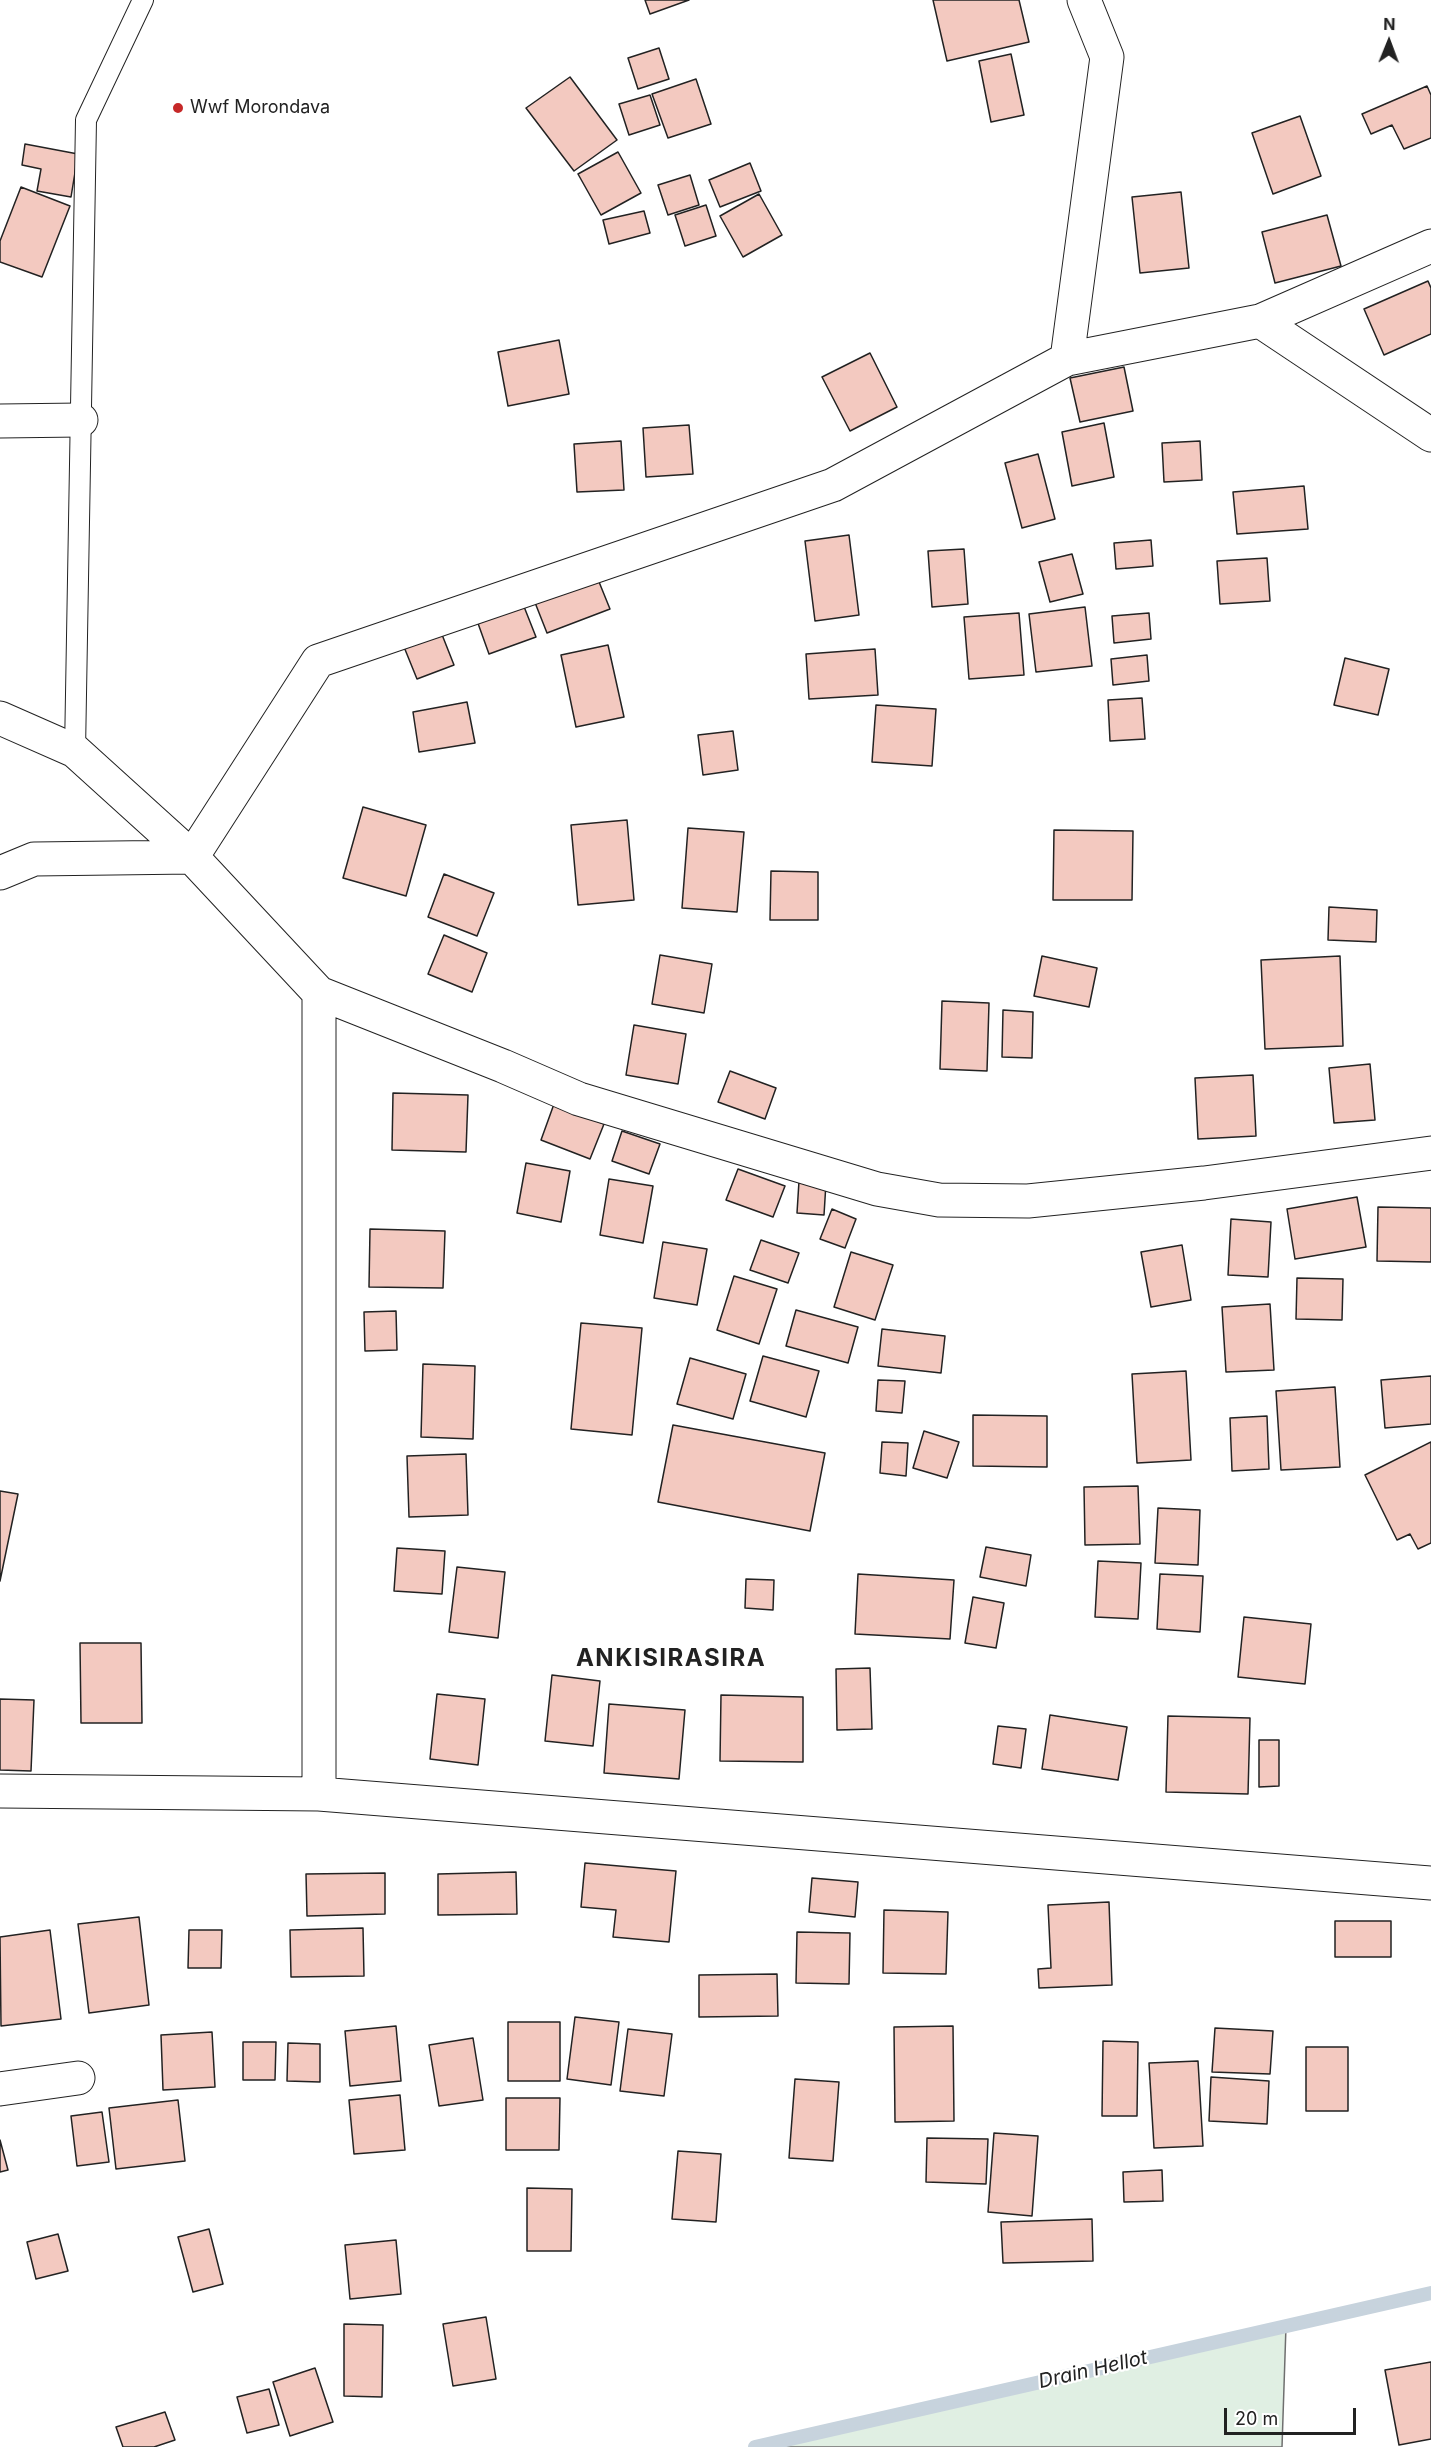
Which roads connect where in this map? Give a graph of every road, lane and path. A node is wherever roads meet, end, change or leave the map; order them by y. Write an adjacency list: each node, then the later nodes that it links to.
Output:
1 (143, 0): 6 (lane)
2 (1084, 0): 5 (street)
3 (1431, 246): 4 (street)
4 (1260, 321): 5 (street); 8 (street)
5 (1067, 359): 11 (street)
6 (81, 420): 7 (street); 10 (lane)
7 (0, 421)
8 (1431, 435)
9 (0, 718): 10 (street)
10 (75, 751): 11 (street)
11 (192, 857): 12 (street); 13 (street)
12 (0, 873)
13 (319, 993): 14 (street); 16 (street)
14 (1431, 1153)
15 (0, 1791): 16 (street)
16 (319, 1794): 17 (street)
17 (1431, 1883)
18 (78, 2078): 19 (street)
19 (0, 2089)

